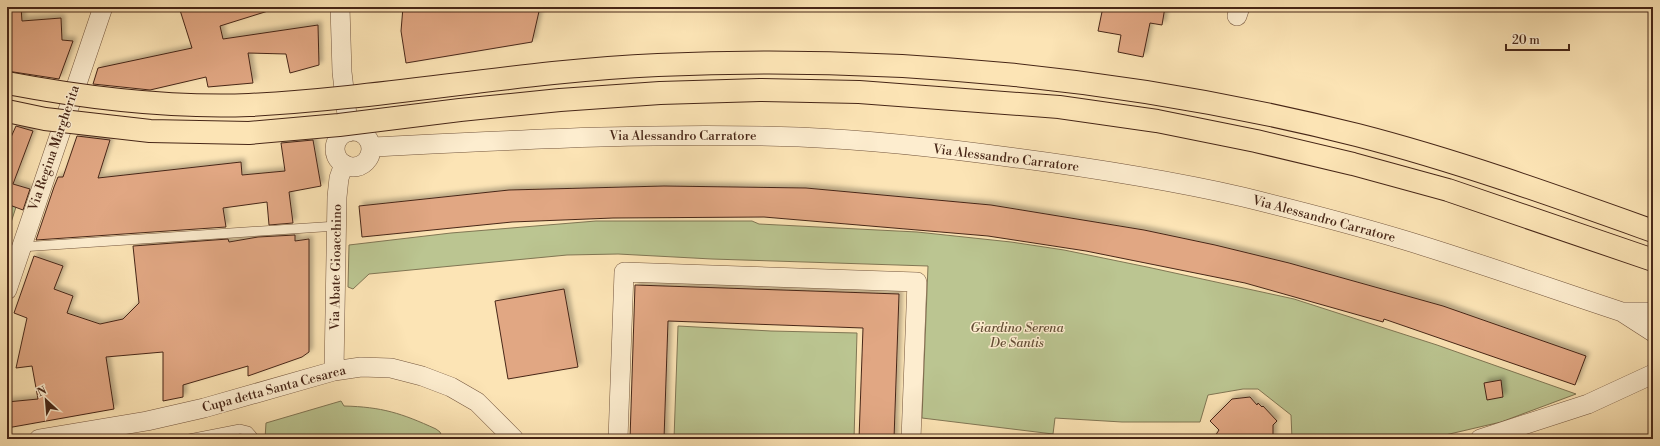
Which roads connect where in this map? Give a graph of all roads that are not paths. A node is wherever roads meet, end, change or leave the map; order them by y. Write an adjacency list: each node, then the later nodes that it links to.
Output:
1 (103, 7): 10 (street, Via Regina Margherita)
2 (340, 7): 5 (street)
3 (7, 83): 9 (highway, bridge)
4 (7, 111): 11 (highway, bridge)
5 (349, 132): 6 (street); 7 (street)
6 (371, 147): 7 (street); 13 (street, Via Alessandro Carratore)
7 (344, 164): 8 (street, Via Abate Gioacchino)
8 (337, 226): 10 (lane); 16 (street, Via Abate Gioacchino)
9 (1653, 230)
10 (20, 247): 12 (street, Via Regina Margherita)
11 (1653, 260)
12 (7, 290)
13 (1622, 312): 14 (street, Via Alessandro Carratore); 15 (street, Via Alessandro Carratore)
14 (1653, 312)
15 (1653, 332)
16 (334, 371): 18 (street, Cupa detta Santa Cesarea); 21 (street, Cupa detta Santa Cesarea)
17 (1653, 374): 24 (street)
18 (40, 439)
19 (189, 439): 20 (lane)
20 (255, 439)
21 (514, 439)
22 (618, 439): 23 (street)
23 (911, 439)
24 (1480, 439)

